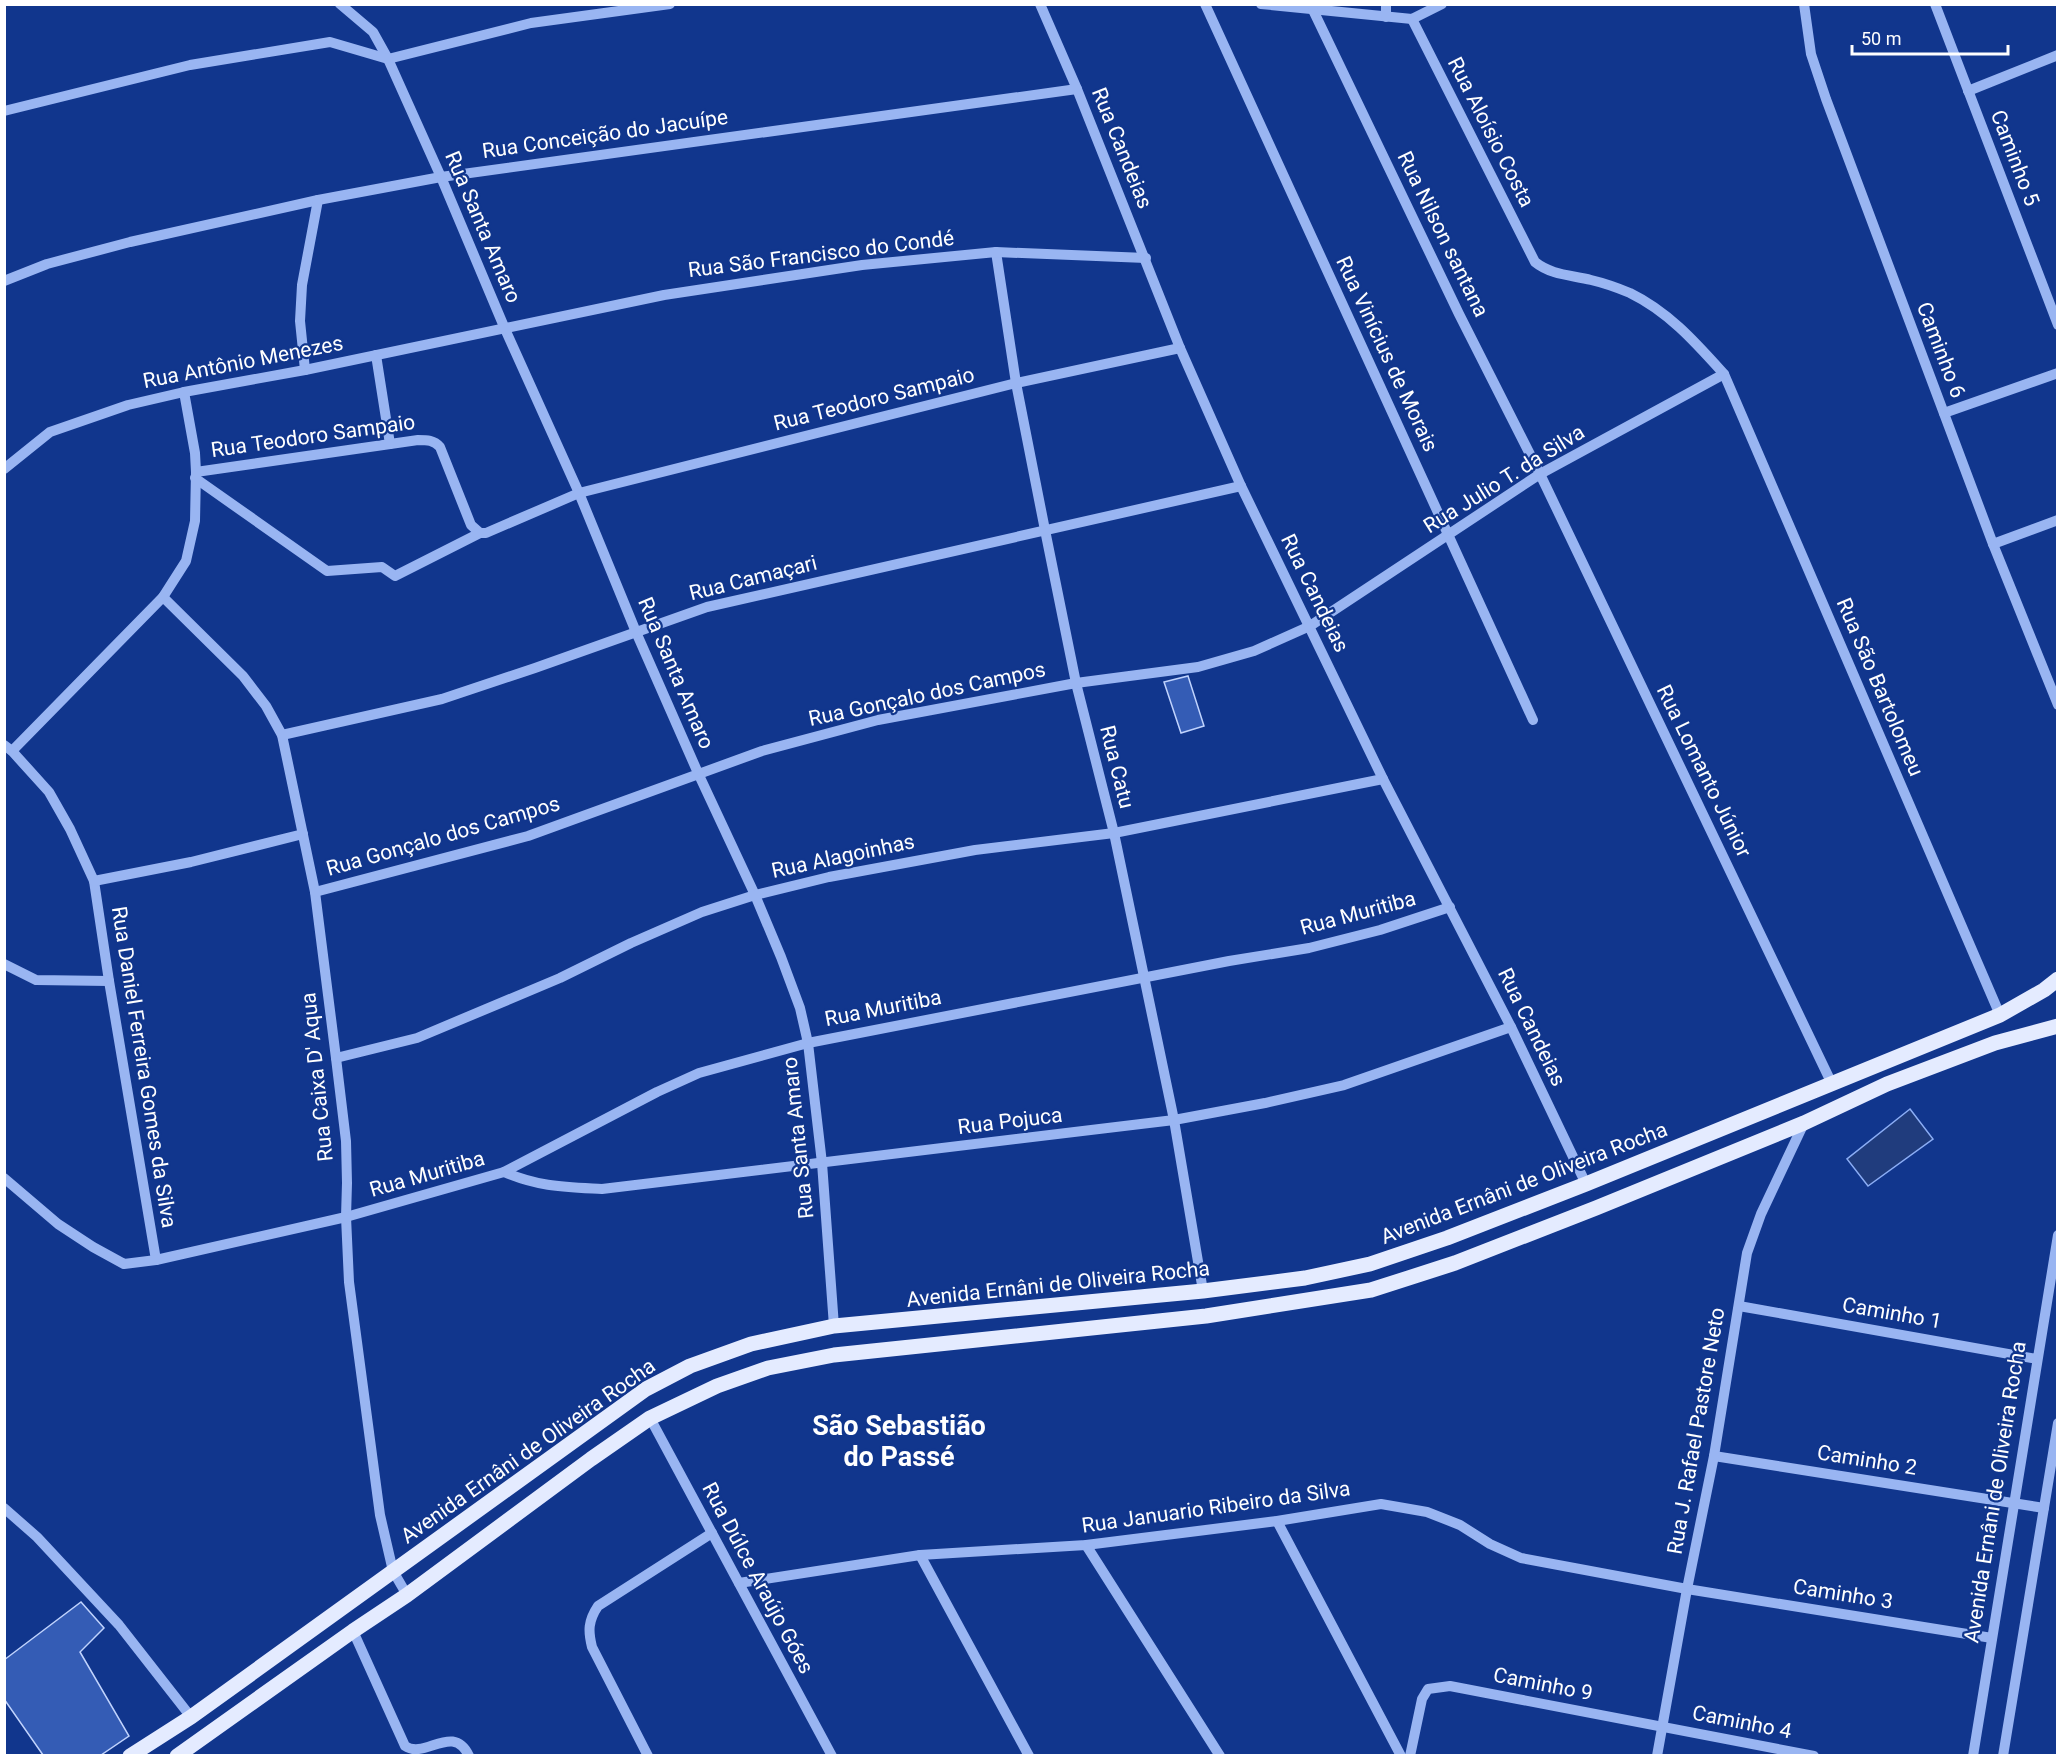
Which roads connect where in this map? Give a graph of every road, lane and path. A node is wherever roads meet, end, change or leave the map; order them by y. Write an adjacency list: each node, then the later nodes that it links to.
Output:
1 (340, 4): 14 (street, Rua Santa Amaro)
2 (670, 4): 14 (street)
3 (1040, 4): 15 (street, Rua Candeias)
4 (1205, 4): 42 (street, Rua Vinícius de Morais)
5 (1261, 4): 10 (street)
6 (1386, 4): 11 (street)
7 (1442, 4): 12 (street)
8 (1804, 4): 32 (street, Caminho 6)
9 (1935, 4): 16 (street, Caminho 5)
10 (1313, 10): 11 (street); 35 (street, Rua Nilson santana)
11 (1386, 17): 12 (street)
12 (1412, 19): 29 (street, Rua Aloísio Costa)
13 (2058, 55): 16 (street)
14 (388, 59): 17 (street); 18 (street, Rua Santa Amaro)
15 (1077, 89): 18 (street, Rua Conceição do Jacuípe); 21 (street, Rua Candeias)
16 (1968, 91): 23 (street, Caminho 5)
17 (4, 111)
18 (441, 177): 19 (street, Rua Conceição do Jacuípe); 24 (street, Rua Santa Amaro)
19 (318, 200): 22 (street, Rua Conceição do Jacuípe); 27 (street)
20 (996, 252): 21 (street, Rua São Francisco do Condé); 24 (street, Rua São Francisco do Condé); 30 (street, Rua Catu)
21 (1146, 258): 25 (street, Rua Candeias)
22 (4, 281)
23 (2058, 325)
24 (505, 329): 26 (street, Rua Antônio Menezes); 38 (street, Rua Santa Amaro)
25 (1180, 348): 30 (street, Rua Teodoro Sampaio); 37 (street, Rua Candeias)
26 (376, 355): 27 (street, Rua Antônio Menezes); 33 (street)
27 (304, 370): 31 (street, Rua Antônio Menezes)
28 (2058, 373): 32 (street)
29 (1724, 374): 35 (street, Rua Julio T. da Silva); 64 (street, Rua São Bartolomeu)
30 (1016, 383): 38 (street, Rua Teodoro Sampaio); 40 (street, Rua Catu)
31 (184, 392): 34 (street, Rua Antônio Menezes); 36 (street)
32 (1944, 412): 43 (street, Caminho 6)
33 (390, 444): 36 (street, Rua Teodoro Sampaio); 41 (street, Rua Teodoro Sampaio)
34 (4, 469)
35 (1540, 474): 42 (street, Rua Julio T. da Silva); 69 (street, Rua Lomanto Júnior)
36 (195, 475): 41 (street, Rua Teodoro Sampaio); 44 (street)
37 (1241, 486): 40 (street, Rua Camaçari); 45 (street, Rua Candeias)
38 (579, 493): 41 (street, Rua Teodoro Sampaio); 46 (street, Rua Santa Amaro)
39 (2058, 520): 43 (street)
40 (1045, 530): 46 (street, Rua Camaçari); 47 (street, Rua Catu)
41 (480, 533)
42 (1449, 536): 45 (street, Rua Julio T. da Silva); 49 (street, Rua Vinícius de Morais)
43 (1993, 544): 48 (street, Caminho 6)
44 (163, 597): 50 (street, Rua Caixa D' Aqua); 51 (street)
45 (1310, 626): 47 (street, Rua Gonçalo dos Campos); 53 (street, Rua Candeias)
46 (636, 632): 50 (street, Rua Camaçari); 52 (street, Rua Santa Amaro)
47 (1076, 683): 52 (street, Rua Gonçalo dos Campos); 54 (street, Rua Catu)
48 (2058, 705)
49 (1533, 720)
50 (282, 735): 55 (street, Rua Caixa D' Aqua)
51 (8, 748): 56 (street, Rua Daniel Ferreira Gomes da Silva)
52 (698, 773): 57 (street, Rua Gonçalo dos Campos); 58 (street, Rua Santa Amaro)
53 (1383, 779): 54 (street, Rua Alagoinhas); 59 (street, Rua Candeias)
54 (1114, 833): 58 (street, Rua Alagoinhas); 61 (street, Rua Catu)
55 (303, 834): 56 (street); 57 (street, Rua Caixa D' Aqua)
56 (94, 881): 63 (street, Rua Daniel Ferreira Gomes da Silva)
57 (315, 892): 68 (street, Rua Caixa D' Aqua)
58 (755, 895): 67 (street, Rua Santa Amaro); 68 (street, Rua Alagoinhas)
59 (1450, 907): 61 (street, Rua Muritiba); 66 (street, Rua Candeias)
60 (4, 964): 63 (street)
61 (1145, 978): 67 (street, Rua Muritiba); 70 (street, Rua Catu)
62 (2058, 979): 64 (main road, Avenida Ernâni de Oliveira Rocha)
63 (109, 981): 78 (street, Rua Daniel Ferreira Gomes da Silva)
64 (2000, 1015): 69 (main road, Avenida Ernâni de Oliveira Rocha)
65 (2058, 1026): 71 (main road, Avenida Ernâni de Oliveira Rocha)
66 (1511, 1027): 70 (street, Rua Pojuca); 75 (street, Rua Candeias)
67 (807, 1043): 72 (street, Rua Santa Amaro); 73 (street, Rua Muritiba)
68 (336, 1058): 76 (street, Rua Caixa D' Aqua)
69 (1832, 1084): 75 (main road, Avenida Ernâni de Oliveira Rocha)
70 (1174, 1120): 72 (street, Rua Pojuca); 79 (street, Rua Catu)
71 (1804, 1123): 80 (street, Rua J. Rafael Pastore Neto); 83 (main road, Avenida Ernâni de Oliveira Rocha)
72 (822, 1164): 73 (street, Rua Pojuca); 81 (street, Rua Santa Amaro)
73 (504, 1172): 76 (street, Rua Muritiba)
74 (4, 1178): 78 (street, Rua Muritiba)
75 (1586, 1184): 79 (main road, Avenida Ernâni de Oliveira Rocha)
76 (346, 1217): 78 (street, Rua Muritiba); 93 (street, Rua Caixa D' Aqua)
77 (2058, 1235): 82 (street, Avenida Ernâni de Oliveira Rocha)
78 (156, 1260)
79 (1203, 1291): 81 (main road, Avenida Ernâni de Oliveira Rocha)
80 (1739, 1306): 82 (street, Caminho 1); 85 (street, Rua J. Rafael Pastore Neto)
81 (834, 1326): 93 (main road, Avenida Ernâni de Oliveira Rocha)
82 (2037, 1359): 86 (street, Avenida Ernâni de Oliveira Rocha)
83 (650, 1418): 90 (street, Rua Dúlce Araújo Góes); 96 (main road, Avenida Ernâni de Oliveira Rocha)
84 (2058, 1423): 88 (street)
85 (1714, 1456): 86 (street, Caminho 2); 95 (street, Rua J. Rafael Pastore Neto)
86 (2014, 1503): 88 (street, Caminho 2); 98 (street, Avenida Ernâni de Oliveira Rocha)
87 (4, 1508): 99 (street)
88 (2044, 1508): 113 (street)
89 (1277, 1521): 91 (street, Rua Januario Ribeiro da Silva); 95 (street, Rua Januario Ribeiro da Silva); 108 (street)
90 (712, 1533): 94 (street, Rua Dúlce Araújo Góes); 104 (street)
91 (1086, 1545): 92 (street, Rua Januario Ribeiro da Silva); 107 (street)
92 (920, 1555): 94 (street, Rua Januario Ribeiro da Silva); 106 (street)
93 (393, 1571): 96 (street, Rua Caixa D' Aqua); 99 (main road, Avenida Ernâni de Oliveira Rocha)
94 (739, 1583): 105 (street, Rua Dúlce Araújo Góes)
95 (1687, 1589): 98 (street, Caminho 3); 100 (street, Rua J. Rafael Pastore Neto)
96 (407, 1595): 97 (main road, Avenida Ernâni de Oliveira Rocha)
97 (353, 1630): 102 (main road, Avenida Ernâni de Oliveira Rocha); 103 (street)
98 (1992, 1638): 112 (street, Avenida Ernâni de Oliveira Rocha)
99 (191, 1717): 101 (main road, Avenida Ernâni de Oliveira Rocha)
100 (1662, 1727): 109 (street, Caminho 9); 110 (street, Rua J. Rafael Pastore Neto); 111 (street, Caminho 4)
101 (130, 1755)
102 (177, 1755)
103 (470, 1755)
104 (648, 1755)
105 (832, 1755)
106 (1029, 1755)
107 (1220, 1755)
108 (1401, 1755)
109 (1410, 1755)
110 (1657, 1755)
111 (1814, 1755)
112 (1973, 1755)
113 (2003, 1755)

